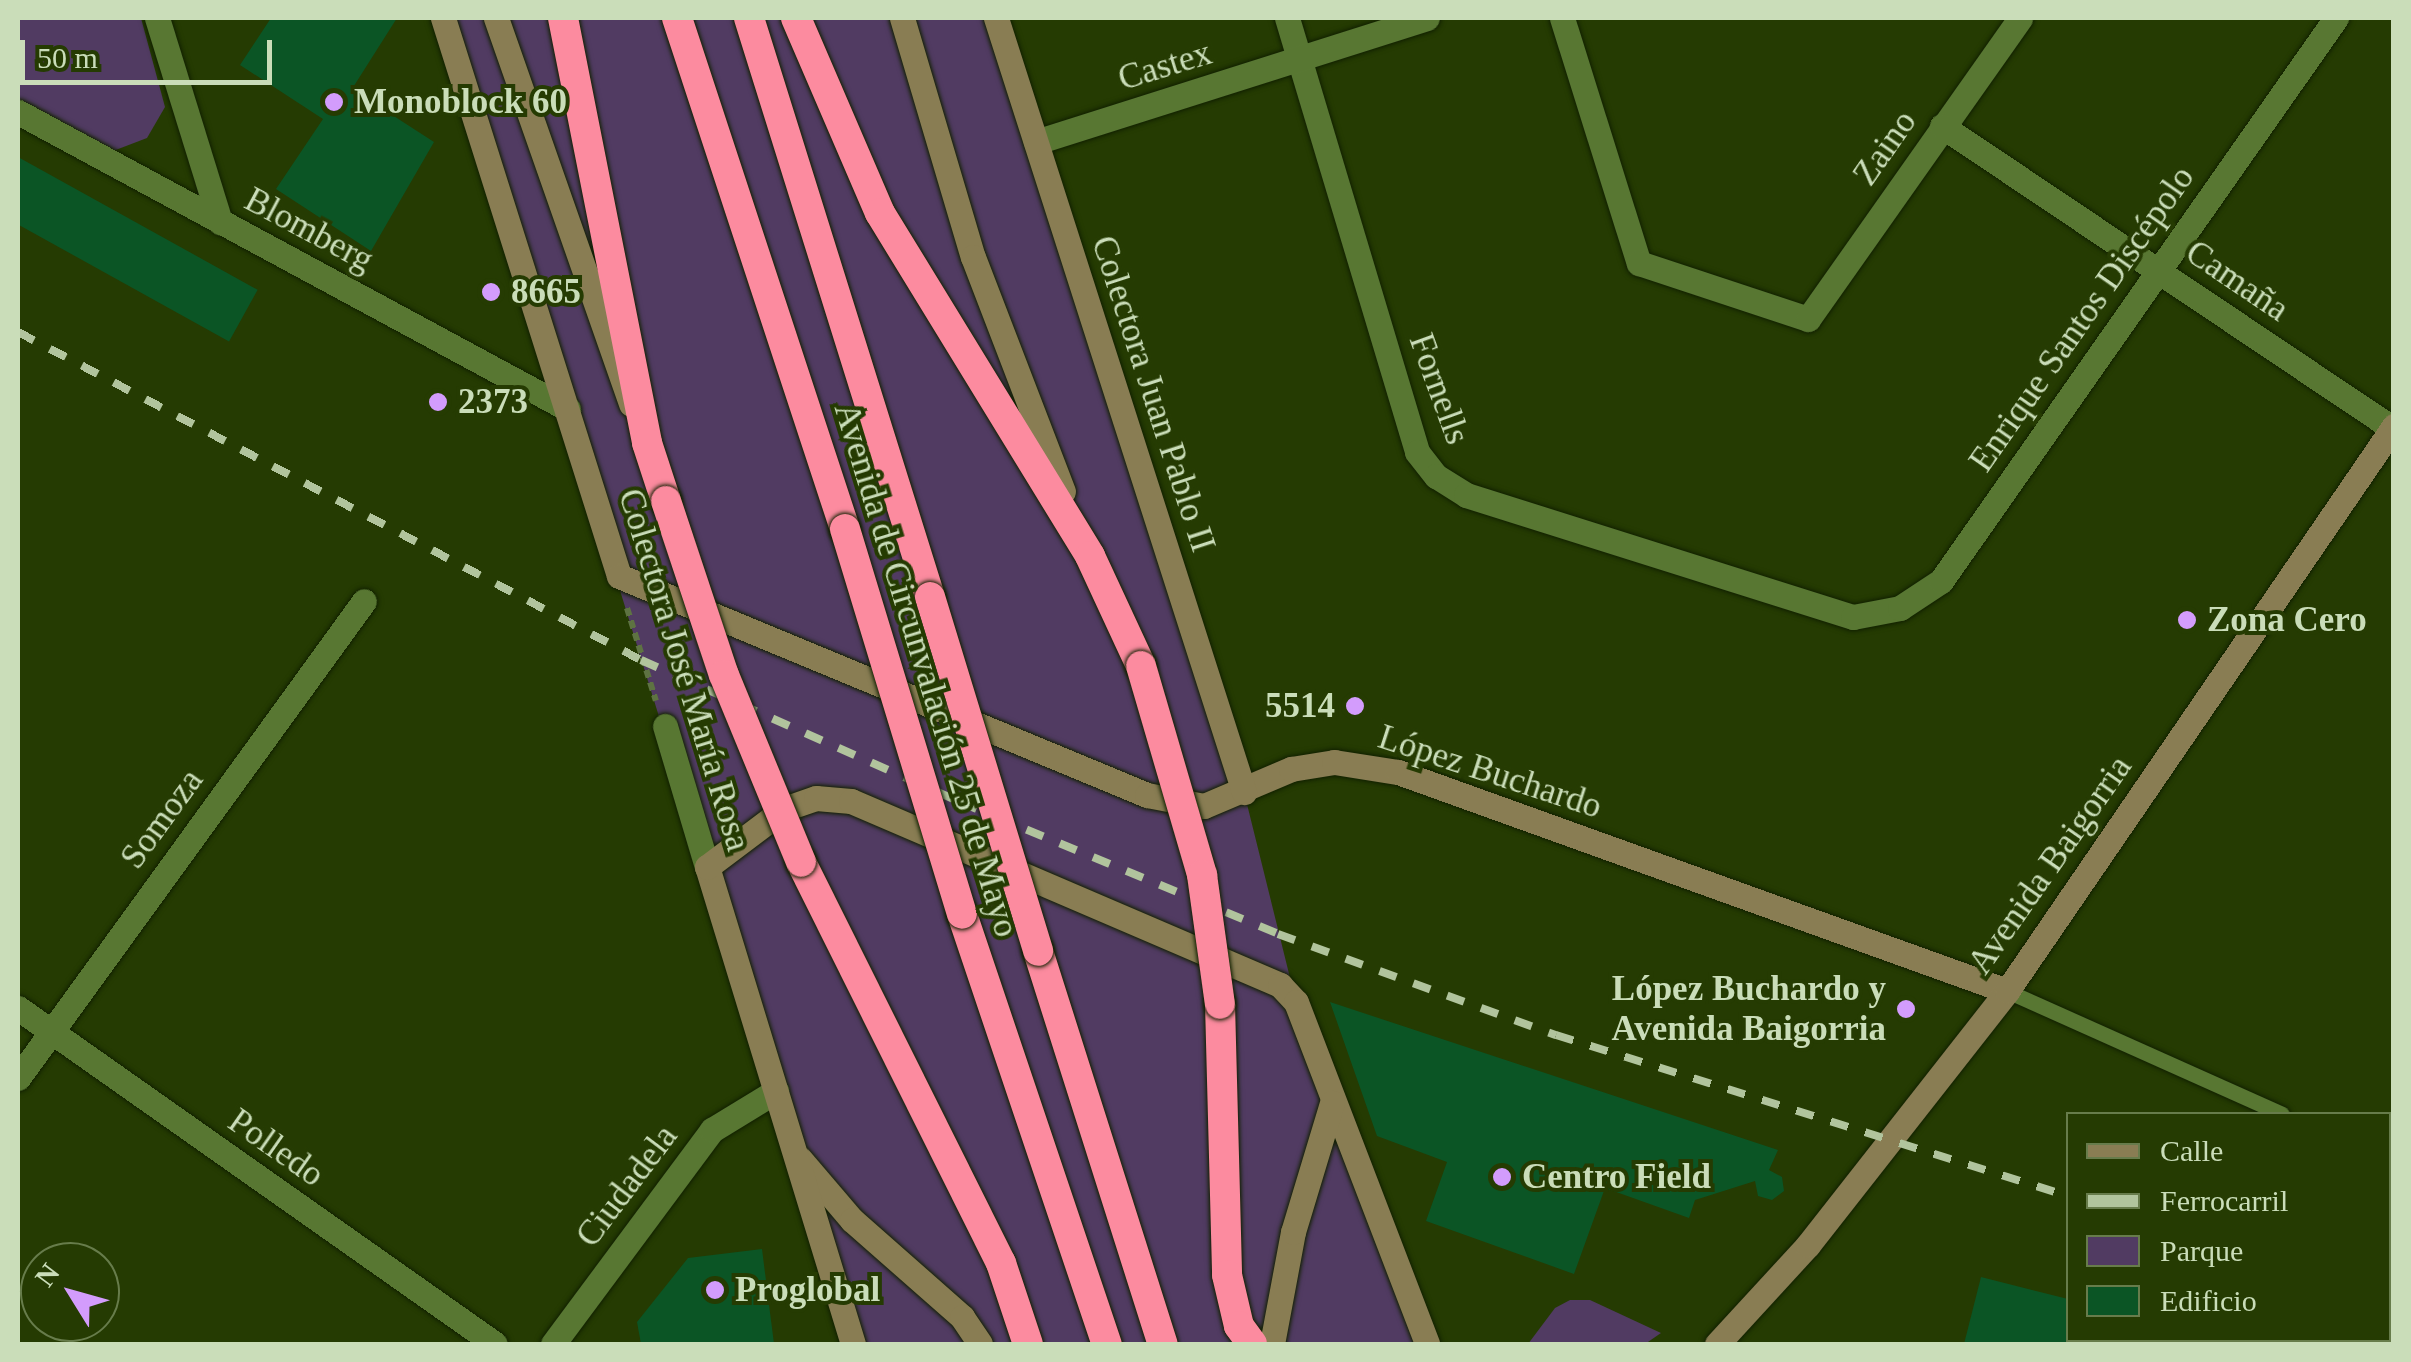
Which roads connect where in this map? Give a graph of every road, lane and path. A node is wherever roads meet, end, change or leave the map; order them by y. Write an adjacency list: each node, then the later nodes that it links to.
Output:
1 (156, 18): 19 (street)
2 (443, 18): 21 (main road, Colectora José María Rosa)
3 (496, 18): 23 (main road)
4 (564, 18): 23 (highway)
5 (677, 18): 45 (highway, Avenida de Circunvalación 25 de Mayo, bridge)
6 (749, 18): 46 (highway, Avenida de Circunvalación 25 de Mayo, bridge)
7 (796, 18): 24 (highway)
8 (902, 18): 24 (main road)
9 (996, 18): 18 (main road, Colectora Juan Pablo II)
10 (1287, 18): 15 (street, Fornells)
11 (1426, 18): 15 (street, Castex)
12 (1562, 18): 17 (street, Zaino)
13 (2020, 18): 17 (street, Zaino)
14 (2336, 18): 20 (street, Enrique Santos Discépolo)
15 (1301, 62): 18 (street, Castex); 27 (street, Fornells)
16 (18, 112): 19 (street, Blomberg)
17 (1942, 126): 20 (street, Camaña)
18 (1036, 142): 29 (main road, Colectora Juan Pablo II)
19 (220, 222): 21 (street, Blomberg)
20 (2159, 271): 22 (street, Camaña); 27 (street, Enrique Santos Discépolo)
21 (568, 409): 25 (main road, Colectora José María Rosa)
22 (2393, 427): 31 (main road, Avenida Baigorria)
23 (647, 443): 44 (highway, bridge)
24 (1090, 556): 47 (highway, bridge)
25 (619, 576): 28 (path, Colectora José María Rosa); 29 (main road, López Buchardo)
26 (364, 601): 33 (street, Somoza)
27 (1853, 617)
28 (664, 726): 30 (street, Colectora José María Rosa)
29 (1244, 792): 31 (main road, López Buchardo)
30 (706, 867): 35 (main road, Colectora José María Rosa); 36 (main road)
31 (2007, 991): 37 (lane); 39 (main road, Avenida Baigorria)
32 (18, 1008): 33 (street, Polledo)
33 (51, 1032): 34 (street, Somoza); 40 (street, Polledo)
34 (18, 1078)
35 (776, 1091): 38 (main road, Colectora José María Rosa); 41 (street, Ciudadela)
36 (1332, 1102): 48 (main road); 49 (main road)
37 (2278, 1112)
38 (794, 1152): 42 (main road, Colectora José María Rosa); 43 (main road)
39 (1736, 1322): 50 (main road, Avenida Baigorria); 51 (main road, Avenida Baigorria)
40 (495, 1344)
41 (553, 1344)
42 (853, 1344)
43 (980, 1344)
44 (1028, 1344)
45 (1107, 1344)
46 (1162, 1344)
47 (1252, 1344)
48 (1272, 1344)
49 (1427, 1344)
50 (1695, 1344)
51 (1717, 1344)

